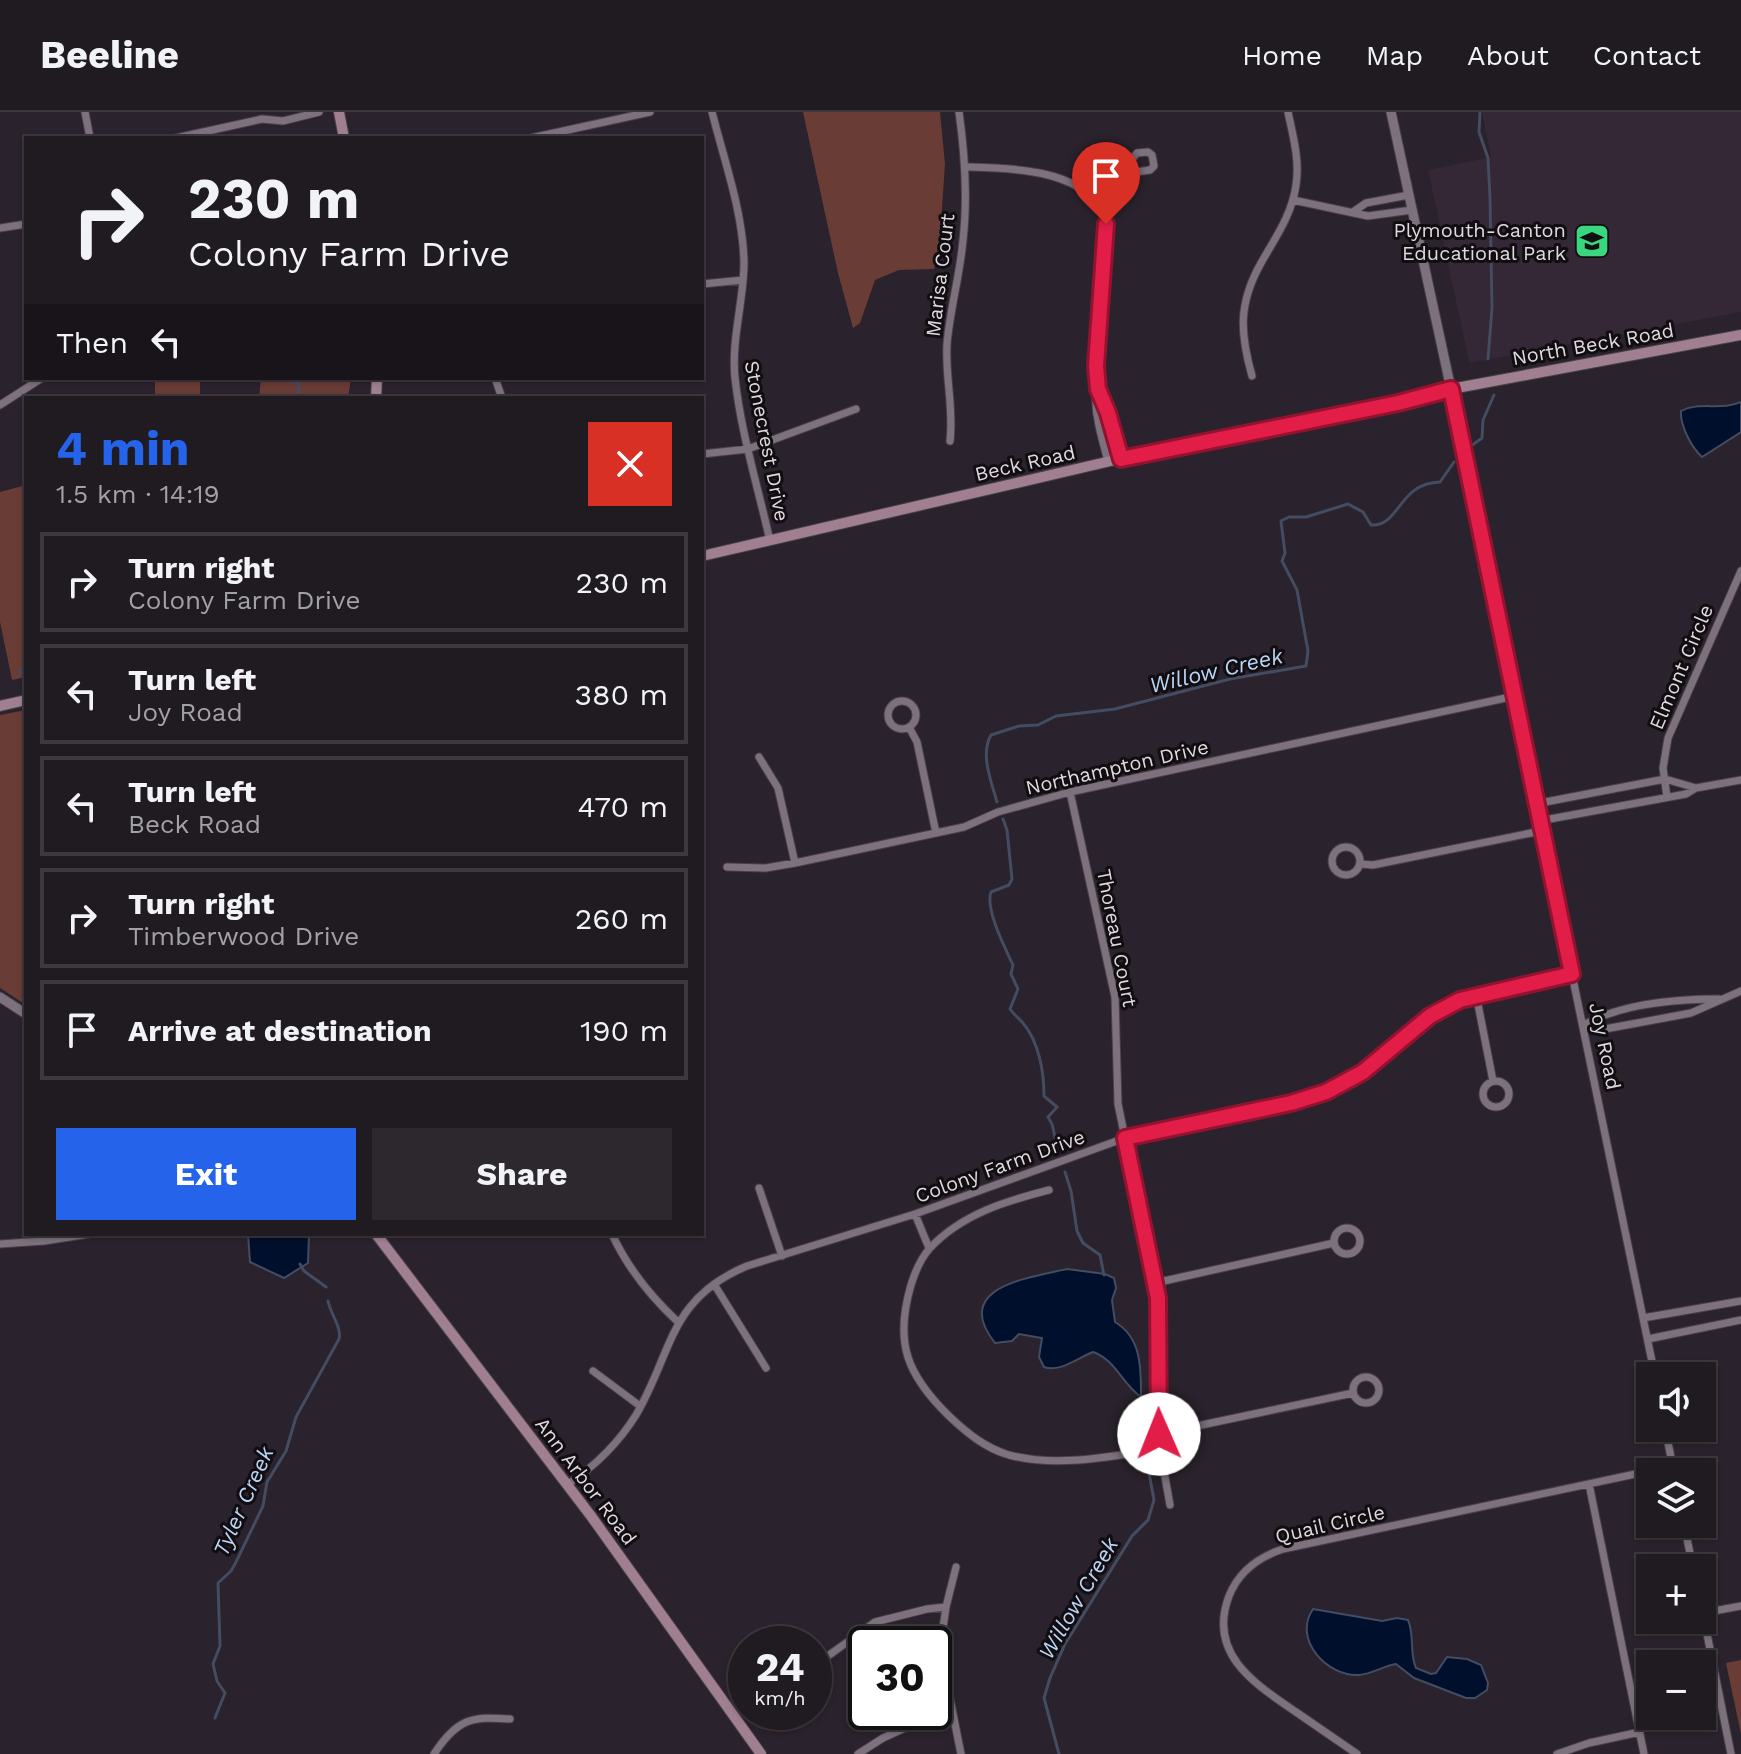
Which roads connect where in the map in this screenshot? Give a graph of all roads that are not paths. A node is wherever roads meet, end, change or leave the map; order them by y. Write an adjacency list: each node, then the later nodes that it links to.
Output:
1 (85, 112): 11 (street)
2 (270, 112): 10 (street)
3 (319, 112): 10 (street)
4 (339, 112): 13 (main road)
5 (650, 112): 14 (street)
6 (712, 112): 24 (street, Stonecrest Drive)
7 (959, 112): 15 (street, Marisa Court)
8 (1288, 112): 19 (street)
9 (1391, 112): 17 (street, Joy Road)
10 (262, 119): 12 (street)
11 (90, 136)
12 (185, 136)
13 (344, 136)
14 (540, 136)
15 (965, 167): 18 (street); 33 (street, Marisa Court)
16 (1129, 173): 18 (street)
17 (1409, 195): 20 (street, Joy Road); 21 (street)
18 (1095, 200): 29 (street)
19 (1293, 200): 21 (street); 27 (street)
20 (1412, 210): 21 (street); 30 (street, Joy Road)
21 (1353, 212)
22 (24, 224): 23 (street)
23 (0, 228)
24 (743, 280): 25 (street); 34 (street, Stonecrest Drive)
25 (704, 284)
26 (1741, 335): 30 (main road, North Beck Road)
27 (1252, 376)
28 (39, 380): 31 (street)
29 (1098, 389): 36 (street); 37 (street)
30 (1451, 389): 36 (main road, Beck Road); 41 (street, Joy Road)
31 (0, 405)
32 (856, 409): 34 (street)
33 (950, 441)
34 (748, 449): 35 (street); 38 (street, Stonecrest Drive)
35 (704, 454)
36 (1121, 459): 37 (main road, Beck Road)
37 (1108, 462): 38 (main road, Beck Road)
38 (770, 541): 39 (main road, Beck Road)
39 (704, 556)
40 (1741, 571): 46 (street, Elmont Circle)
41 (1515, 696): 50 (street, Northampton Drive); 54 (street, Joy Road)
42 (24, 700): 43 (main road)
43 (0, 706)
44 (909, 727): 44 (street); 58 (street)
45 (759, 757): 59 (street)
46 (1665, 779): 48 (street); 49 (street); 52 (street, Elmont Circle)
47 (1741, 780): 49 (street)
48 (1628, 786): 51 (street); 53 (street)
49 (1696, 788): 52 (street)
50 (1070, 792): 58 (street, Northampton Drive); 70 (street, Thoreau Court)
51 (1590, 793): 54 (street); 55 (street)
52 (1667, 797): 53 (street)
53 (1631, 803): 55 (street)
54 (1535, 804): 56 (street, Joy Road)
55 (1594, 810): 56 (street)
56 (1539, 821): 57 (street, Joy Road)
57 (1541, 831): 60 (street); 62 (street, Joy Road)
58 (936, 833): 59 (street, Northampton Drive)
59 (795, 863): 61 (street, Northampton Drive)
60 (1360, 864)
61 (727, 867)
62 (1572, 974): 64 (street, Colony Farm Drive); 68 (street, Joy Road)
63 (1741, 991): 66 (street)
64 (1476, 994): 69 (street); 70 (street, Colony Farm Drive)
65 (0, 997): 67 (street)
66 (1721, 999): 68 (street); 68 (street)
67 (24, 1013)
68 (1583, 1026): 84 (street, Joy Road)
69 (1493, 1081)
70 (1125, 1138): 73 (street, Colony Farm Drive); 81 (street, Thoreau Court)
71 (759, 1188): 80 (street)
72 (1049, 1190): 79 (street)
73 (915, 1214): 79 (street); 80 (street, Colony Farm Drive)
74 (76, 1236): 78 (street)
75 (378, 1236): 97 (main road, Ann Arbor Road)
76 (613, 1236): 86 (street)
77 (1334, 1243): 81 (street)
78 (0, 1244)
79 (929, 1248): 94 (street)
80 (782, 1256): 82 (street, Colony Farm Drive)
81 (1155, 1283): 93 (street, Thoreau Court)
82 (714, 1284): 86 (street, Colony Farm Drive); 89 (street)
83 (1741, 1301): 84 (street)
84 (1643, 1318): 87 (street, Joy Road)
85 (1741, 1320): 87 (street)
86 (678, 1322): 92 (street, Colony Farm Drive)
87 (1648, 1339): 88 (street, Joy Road)
88 (1652, 1362)
89 (766, 1368)
90 (593, 1371): 92 (street)
91 (1353, 1393): 93 (street)
92 (640, 1406): 97 (street, Colony Farm Drive)
93 (1159, 1434): 94 (street, Thoreau Court)
94 (1160, 1449): 98 (street, Thoreau Court)
95 (1636, 1476): 96 (street, Quail Circle)
96 (1589, 1484): 109 (street); 114 (street, Quail Circle)
97 (567, 1485): 111 (main road, Ann Arbor Road)
98 (1170, 1505)
99 (956, 1567): 101 (street)
100 (1741, 1606): 102 (street)
101 (946, 1607): 103 (street); 105 (street)
102 (1716, 1609)
103 (943, 1626)
104 (1707, 1634): 117 (street)
105 (832, 1653)
106 (952, 1712): 113 (street)
107 (510, 1719): 110 (street)
108 (901, 1730): 112 (street)
109 (1640, 1732): 115 (street); 116 (street)
110 (434, 1754)
111 (761, 1754)
112 (858, 1754)
113 (961, 1754)
114 (1357, 1754)
115 (1557, 1754)
116 (1644, 1754)
117 (1731, 1754)

